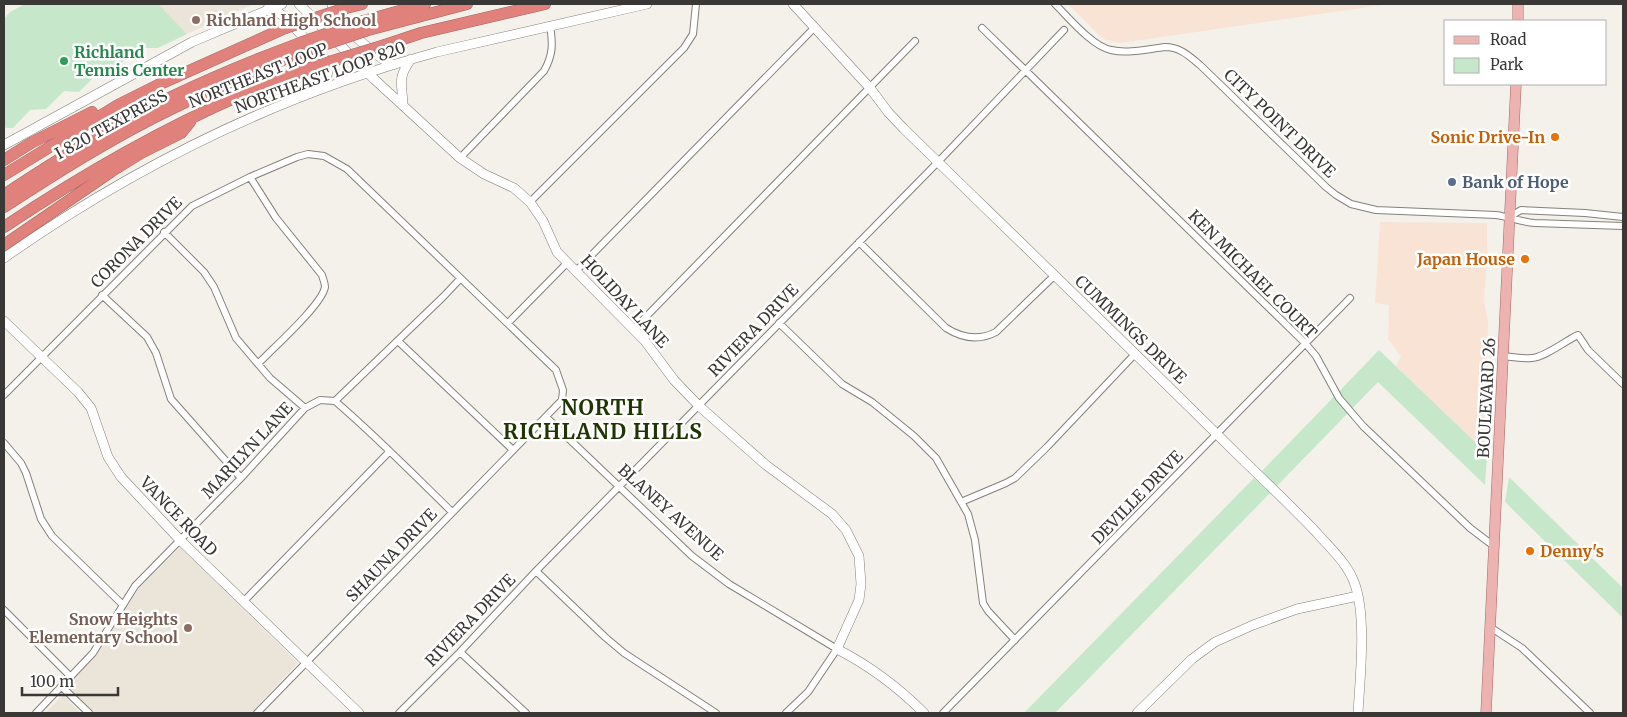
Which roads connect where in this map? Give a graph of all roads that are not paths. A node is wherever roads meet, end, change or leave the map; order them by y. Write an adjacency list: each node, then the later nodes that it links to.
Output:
1 (282, 4): 14 (street)
2 (299, 4): 26 (street, HOLIDAY LANE)
3 (332, 4): 24 (street)
4 (362, 4): 13 (highway, NORTHEAST LOOP)
5 (425, 4): 16 (highway, I 820 TEXPRESS)
6 (467, 4): 16 (highway, I 820 TEXPRESS)
7 (545, 4): 32 (highway, NORTHEAST LOOP, bridge)
8 (647, 4): 17 (street, NORTHEAST LOOP 820)
9 (696, 4): 40 (street)
10 (792, 4): 18 (street, CUMMINGS DRIVE)
11 (1055, 4): 42 (street, CITY POINT DRIVE)
12 (1518, 4): 15 (main road)
13 (348, 6): 30 (highway, NORTHEAST LOOP, bridge)
14 (268, 7): 29 (street); 33 (street)
15 (1518, 20)
16 (364, 26): 22 (highway, I 820 TEXPRESS, bridge)
17 (550, 26): 23 (street, NORTHEAST LOOP 820); 34 (street)
18 (814, 28): 28 (street, CUMMINGS DRIVE); 51 (street)
19 (982, 28): 25 (street, KEN MICHAEL COURT)
20 (1064, 30): 25 (street, RIVIERA DRIVE)
21 (916, 41): 28 (street)
22 (304, 46): 39 (highway, I 820 TEXPRESS); 41 (highway, I 820 TEXPRESS)
23 (411, 59): 24 (street, NORTHEAST LOOP 820); 31 (street)
24 (392, 65): 26 (street, NORTHEAST LOOP 820)
25 (1026, 71): 36 (street, RIVIERA DRIVE); 61 (street, KEN MICHAEL COURT)
26 (368, 73): 29 (street, NORTHEAST LOOP 820); 31 (street, HOLIDAY LANE)
27 (1516, 85): 42 (main road, BOULEVARD 26)
28 (870, 88): 36 (street, CUMMINGS DRIVE); 59 (street)
29 (320, 89): 49 (street, NORTHEAST LOOP 820)
30 (118, 105): 35 (highway); 37 (highway, NORTHEAST LOOP)
31 (403, 105): 34 (street, HOLIDAY LANE)
32 (195, 117): 45 (highway, NORTHEAST LOOP); 48 (highway)
33 (4, 145)
34 (460, 158): 40 (street, HOLIDAY LANE)
35 (4, 160)
36 (938, 162): 47 (street, RIVIERA DRIVE); 52 (street, CUMMINGS DRIVE)
37 (4, 175)
38 (250, 177): 46 (street, CORONA DRIVE); 53 (street, CORONA DRIVE); 65 (street)
39 (4, 195)
40 (530, 202): 50 (street, HOLIDAY LANE)
41 (4, 207)
42 (1509, 217): 43 (street, CITY POINT DRIVE); 44 (street, CITY POINT DRIVE); 63 (main road, BOULEVARD 26)
43 (1623, 217)
44 (1623, 226)
45 (4, 227)
46 (164, 232): 54 (street, CORONA DRIVE); 65 (street)
47 (859, 242): 52 (street); 58 (street, RIVIERA DRIVE)
48 (4, 245)
49 (4, 258)
50 (568, 262): 51 (street, HOLIDAY LANE); 57 (street)
51 (576, 271): 59 (street, HOLIDAY LANE)
52 (1055, 275): 62 (street, CUMMINGS DRIVE)
53 (460, 279): 57 (street); 60 (street)
54 (102, 295): 64 (street, CORONA DRIVE); 76 (street)
55 (1350, 298): 61 (street, DEVILLE DRIVE)
56 (4, 321): 64 (street, VANCE ROAD)
57 (508, 323): 71 (street)
58 (779, 323): 69 (street, RIVIERA DRIVE); 78 (street)
59 (634, 329): 69 (street, HOLIDAY LANE)
60 (398, 341): 68 (street); 74 (street)
61 (1305, 343): 72 (street, DEVILLE DRIVE); 81 (street, KEN MICHAEL COURT)
62 (1135, 354): 72 (street, CUMMINGS DRIVE); 78 (street)
63 (1503, 356): 66 (street); 81 (main road, BOULEVARD 26)
64 (41, 357): 67 (street, CORONA DRIVE); 80 (street, VANCE ROAD)
65 (258, 364): 70 (street)
66 (1623, 384)
67 (4, 395)
68 (335, 401): 70 (street, MARILYN LANE); 75 (street)
69 (698, 406): 77 (street, RIVIERA DRIVE); 91 (street, HOLIDAY LANE)
70 (305, 408): 76 (street, MARILYN LANE)
71 (546, 417): 74 (street, SHAUNA DRIVE); 77 (street, BLANEY AVENUE)
72 (1217, 434): 83 (street, CUMMINGS DRIVE); 90 (street, DEVILLE DRIVE)
73 (4, 443): 85 (street)
74 (513, 450): 79 (street, SHAUNA DRIVE)
75 (389, 452): 79 (street); 84 (street)
76 (241, 478): 80 (street, MARILYN LANE)
77 (620, 486): 82 (street, RIVIERA DRIVE); 91 (street, BLANEY AVENUE)
78 (961, 502): 90 (street)
79 (452, 512): 93 (street, SHAUNA DRIVE)
80 (180, 540): 84 (street, VANCE ROAD); 85 (street, MARILYN LANE)
81 (1494, 547): 89 (main road, BOULEVARD 26)
82 (536, 571): 92 (street, RIVIERA DRIVE); 102 (street)
83 (1358, 596): 106 (street); 107 (street, CUMMINGS DRIVE)
84 (242, 602): 93 (street, VANCE ROAD)
85 (122, 604): 94 (street, MARILYN LANE)
86 (4, 610): 87 (street)
87 (9, 616): 88 (street); 94 (street)
88 (4, 621)
89 (1490, 626): 108 (main road, BOULEVARD 26); 109 (street)
90 (1015, 640): 105 (street, DEVILLE DRIVE)
91 (838, 649): 103 (street); 104 (street, BLANEY AVENUE)
92 (460, 652): 100 (street, RIVIERA DRIVE); 101 (street)
93 (306, 662): 98 (street, SHAUNA DRIVE); 99 (street, VANCE ROAD)
94 (71, 678): 95 (street, MARILYN LANE)
95 (62, 687): 96 (street, MARILYN LANE); 97 (street)
96 (36, 713)
97 (89, 713)
98 (257, 713)
99 (359, 713)
100 (398, 713)
101 (526, 713)
102 (716, 713)
103 (786, 713)
104 (924, 713)
105 (943, 713)
106 (1137, 713)
107 (1358, 713)
108 (1486, 713)
109 (1590, 713)

